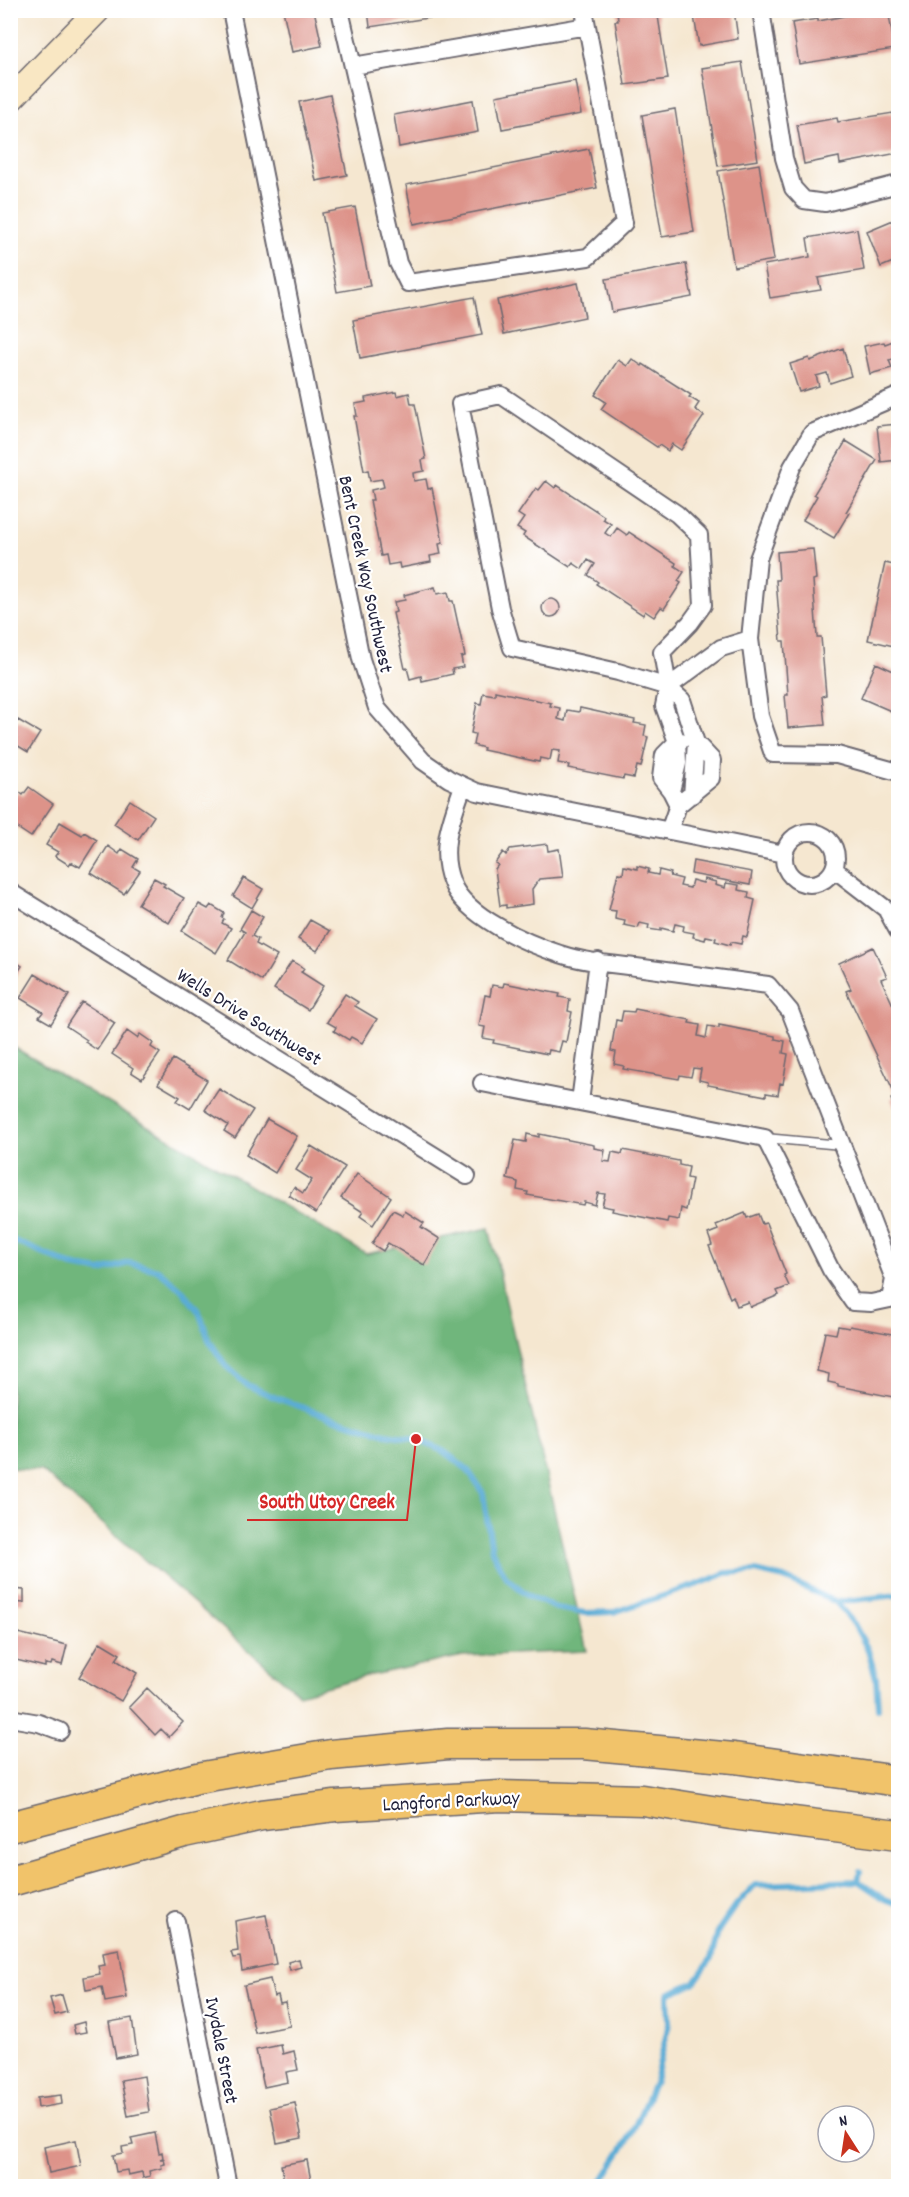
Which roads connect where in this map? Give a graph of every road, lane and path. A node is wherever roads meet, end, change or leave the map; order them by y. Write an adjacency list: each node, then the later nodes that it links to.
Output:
1 (98, 10): 7 (main road)
2 (231, 10): 15 (street, Bent Creek Way Southwest)
3 (340, 10): 6 (street)
4 (761, 10): 8 (street)
5 (585, 18): 6 (street); 6 (street)
6 (353, 66)
7 (15, 92)
8 (898, 184)
9 (898, 396): 10 (street)
10 (750, 639): 11 (street); 14 (street)
11 (668, 687): 11 (street); 12 (street); 13 (street)
12 (694, 740): 13 (street); 16 (street)
13 (677, 742): 16 (street)
14 (898, 772)
15 (463, 786): 17 (street, Bent Creek Way Southwest); 22 (street)
16 (675, 798): 17 (street)
17 (669, 831): 18 (street, Bent Creek Way Southwest)
18 (784, 854): 19 (street); 19 (street)
19 (834, 869): 21 (street)
20 (10, 892): 27 (street, Wells Drive Southwest)
21 (898, 931)
22 (598, 961): 24 (street); 26 (street)
23 (482, 1083): 24 (street)
24 (580, 1102): 25 (street)
25 (765, 1138): 26 (lane); 26 (street)
26 (842, 1145)
27 (467, 1176)
28 (10, 1718): 29 (street)
29 (60, 1731)
30 (898, 1781): 31 (highway)
31 (10, 1827)
32 (898, 1835): 33 (highway, Langford Parkway)
33 (10, 1881)
34 (176, 1921): 35 (street, Ivydale Street)
35 (228, 2187)

